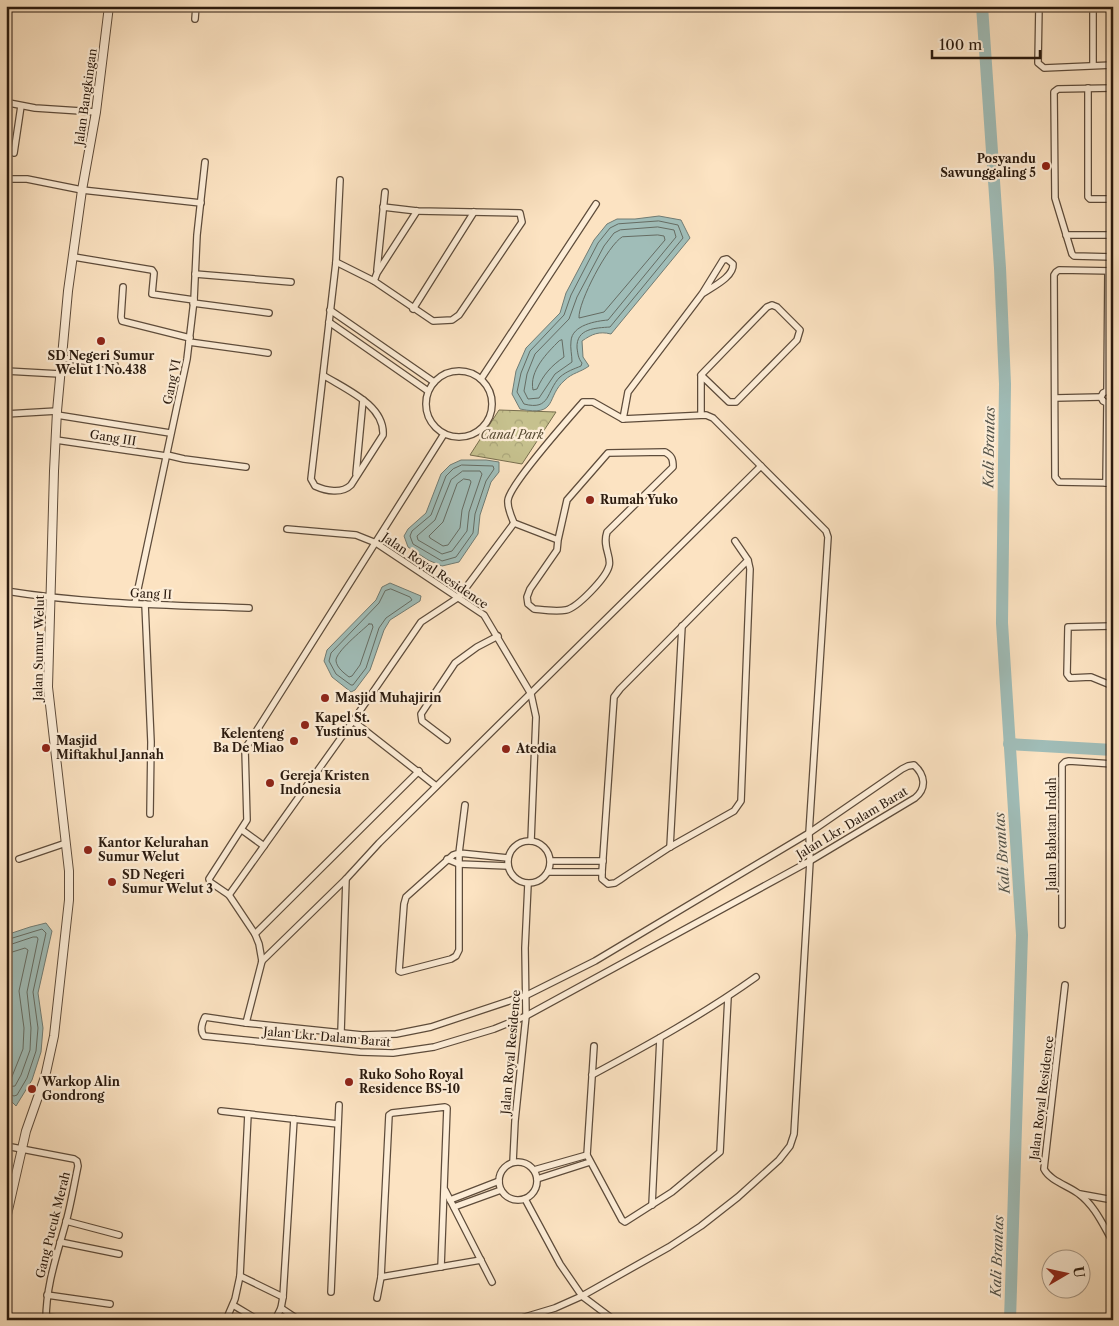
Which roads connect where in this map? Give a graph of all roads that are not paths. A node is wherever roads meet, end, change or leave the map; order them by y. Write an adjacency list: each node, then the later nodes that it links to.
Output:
1 (110, 6): 12 (street, Jalan Bangkingan)
2 (196, 6): 5 (street)
3 (1039, 6): 6 (street)
4 (1093, 6): 6 (street)
5 (195, 19)
6 (1093, 65): 7 (street)
7 (1113, 65)
8 (1088, 88): 9 (street); 19 (street); 25 (street)
9 (1113, 88)
10 (9, 103): 11 (street)
11 (21, 106): 12 (street); 13 (street)
12 (96, 112): 17 (street, Jalan Bangkingan)
13 (14, 153)
14 (205, 162): 20 (street, Gang VI)
15 (6, 179): 17 (street)
16 (340, 180): 29 (street)
17 (82, 190): 20 (street); 27 (street, Jalan Sumur Welut)
18 (385, 192): 22 (street)
19 (1113, 198)
20 (201, 203): 32 (street, Gang VI)
21 (596, 204): 50 (street)
22 (383, 207): 23 (street); 31 (street)
23 (417, 211): 24 (street); 31 (street)
24 (474, 212): 38 (street); 38 (street)
25 (1066, 235): 26 (street); 28 (street)
26 (1113, 235)
27 (74, 256): 37 (street); 44 (street, Jalan Sumur Welut)
28 (1113, 256)
29 (336, 262): 33 (street); 39 (street)
30 (1110, 271): 53 (street); 55 (street)
31 (377, 273): 33 (street)
32 (195, 274): 34 (street); 37 (street, Gang VI)
33 (374, 281): 38 (street)
34 (291, 282)
35 (123, 287): 42 (street)
36 (702, 294): 36 (street); 62 (street)
37 (193, 301): 40 (street); 42 (street, Gang VI)
38 (413, 309)
39 (330, 310): 41 (street); 51 (street)
40 (270, 313)
41 (328, 322): 48 (street); 52 (street)
42 (190, 340): 43 (street); 63 (street, Gang VI)
43 (268, 353)
44 (62, 358): 45 (street); 47 (street, Jalan Sumur Welut)
45 (115, 365)
46 (6, 371): 47 (street)
47 (60, 374): 59 (street, Jalan Sumur Welut)
48 (323, 375): 57 (street); 69 (street)
49 (701, 375): 49 (street); 61 (street)
50 (481, 379): 51 (street); 64 (street)
51 (434, 382): 52 (street)
52 (428, 391): 64 (street)
53 (1107, 392): 54 (street); 56 (street)
54 (1101, 397): 55 (street); 58 (street)
55 (1055, 398): 70 (street)
56 (1113, 398): 58 (street)
57 (363, 400): 69 (street); 69 (street)
58 (1107, 403): 70 (street)
59 (57, 413): 60 (street); 63 (street); 65 (street, Jalan Sumur Welut)
60 (6, 414)
61 (701, 414): 62 (street); 67 (street)
62 (623, 419): 72 (street)
63 (170, 433): 66 (street, Gang VI)
64 (444, 434): 76 (street)
65 (56, 440): 66 (street, Gang III); 79 (street, Jalan Sumur Welut)
66 (167, 456): 68 (street, Gang III); 81 (street, Gang VI)
67 (761, 466): 88 (street); 97 (street)
68 (246, 467)
69 (356, 476)
70 (1106, 483): 71 (street)
71 (1113, 483)
72 (514, 523): 74 (street); 80 (street)
73 (287, 529): 76 (street, Jalan Royal Residence)
74 (558, 540): 74 (street)
75 (735, 541): 77 (street)
76 (376, 542): 80 (street, Jalan Royal Residence); 96 (street)
77 (748, 560): 84 (street); 101 (street)
78 (6, 591): 79 (street, Gang II)
79 (51, 598): 81 (street, Gang II); 99 (street, Jalan Sumur Welut)
80 (459, 598): 86 (street, Jalan Royal Residence); 89 (street)
81 (135, 603): 82 (street, Gang II)
82 (145, 604): 83 (street, Gang II); 95 (street)
83 (249, 608)
84 (682, 626): 101 (street); 107 (street)
85 (1113, 626): 87 (street)
86 (498, 636): 88 (street, Jalan Royal Residence); 90 (street)
87 (1113, 686)
88 (531, 694): 93 (street); 98 (street, Jalan Royal Residence)
89 (353, 721): 92 (street); 100 (street)
90 (447, 740)
91 (1113, 764): 116 (street, Jalan Babatan Indah)
92 (419, 771): 93 (street); 117 (street)
93 (436, 786): 113 (street)
94 (466, 805): 102 (street)
95 (150, 814)
96 (242, 830): 100 (street); 115 (street)
97 (809, 833): 108 (street); 108 (street, Jalan Lkr. Dalam Barat); 121 (street, Jalan Lkr. Dalam Barat)
98 (531, 841): 103 (street); 106 (street)
99 (66, 844): 104 (street); 135 (street, Jalan Sumur Welut)
100 (264, 846): 115 (street)
101 (670, 846): 112 (street)
102 (459, 853): 103 (street); 105 (street); 109 (street)
103 (508, 858): 110 (street)
104 (19, 859)
105 (448, 859): 109 (street); 109 (street)
106 (550, 861): 107 (street); 111 (street)
107 (603, 861): 112 (street)
108 (810, 861): 123 (street, Jalan Lkr. Dalam Barat); 163 (street)
109 (459, 864): 110 (street)
110 (508, 866): 114 (street)
111 (548, 872): 112 (street); 114 (street)
112 (602, 872)
113 (346, 879): 118 (street); 125 (street)
114 (528, 884): 121 (street, Jalan Royal Residence)
115 (229, 895): 117 (street)
116 (1062, 925)
117 (255, 934): 118 (street)
118 (262, 960): 124 (street)
119 (756, 978): 122 (street)
120 (1065, 985): 144 (street, Jalan Royal Residence)
121 (527, 996): 123 (street, Jalan Royal Residence); 125 (street, Jalan Lkr. Dalam Barat)
122 (728, 997): 126 (street); 148 (street)
123 (526, 1016): 124 (street, Jalan Lkr. Dalam Barat); 137 (street, Jalan Royal Residence)
124 (246, 1024): 125 (street, Jalan Lkr. Dalam Barat)
125 (341, 1032)
126 (660, 1038): 128 (street); 148 (street)
127 (594, 1046): 128 (street)
128 (592, 1075): 136 (street)
129 (339, 1105): 133 (street)
130 (221, 1111): 131 (street)
131 (248, 1114): 132 (street); 158 (street)
132 (294, 1119): 133 (street); 164 (street)
133 (338, 1124): 161 (street)
134 (6, 1146): 135 (street)
135 (21, 1149): 150 (street, Jalan Sumur Welut); 151 (street, Gang Pucuk Merah)
136 (587, 1155): 138 (street); 139 (street)
137 (513, 1162): 139 (street); 141 (street)
138 (590, 1162): 140 (street); 148 (street)
139 (534, 1170): 140 (street)
140 (537, 1179): 145 (street)
141 (499, 1180): 143 (street); 146 (street)
142 (444, 1190): 146 (street); 157 (street); 159 (street)
143 (501, 1190): 145 (street); 149 (street)
144 (1080, 1194): 147 (street, Jalan Royal Residence); 154 (street, Jalan Royal Residence)
145 (525, 1199): 163 (street)
146 (450, 1200): 149 (street)
147 (1113, 1200)
148 (652, 1205)
149 (454, 1208): 156 (street)
150 (6, 1219)
151 (66, 1221): 152 (street); 153 (street, Gang Pucuk Merah)
152 (119, 1235)
153 (60, 1242): 155 (street); 162 (street, Gang Pucuk Merah)
154 (1113, 1242)
155 (119, 1254)
156 (481, 1260): 157 (street); 160 (street)
157 (441, 1267): 159 (street)
158 (240, 1276): 164 (street); 167 (street)
159 (381, 1277): 165 (street)
160 (492, 1282)
161 (331, 1292)
162 (47, 1295): 166 (street); 169 (street, Gang Pucuk Merah)
163 (582, 1296): 175 (street); 176 (street)
164 (283, 1297): 168 (street)
165 (377, 1298)
166 (110, 1304)
167 (233, 1305): 172 (street); 173 (street)
168 (281, 1308): 170 (street); 174 (street)
169 (46, 1319): 171 (street)
170 (278, 1319)
171 (75, 1320)
172 (226, 1320)
173 (258, 1320)
174 (299, 1320)
175 (515, 1320)
176 (614, 1320)

